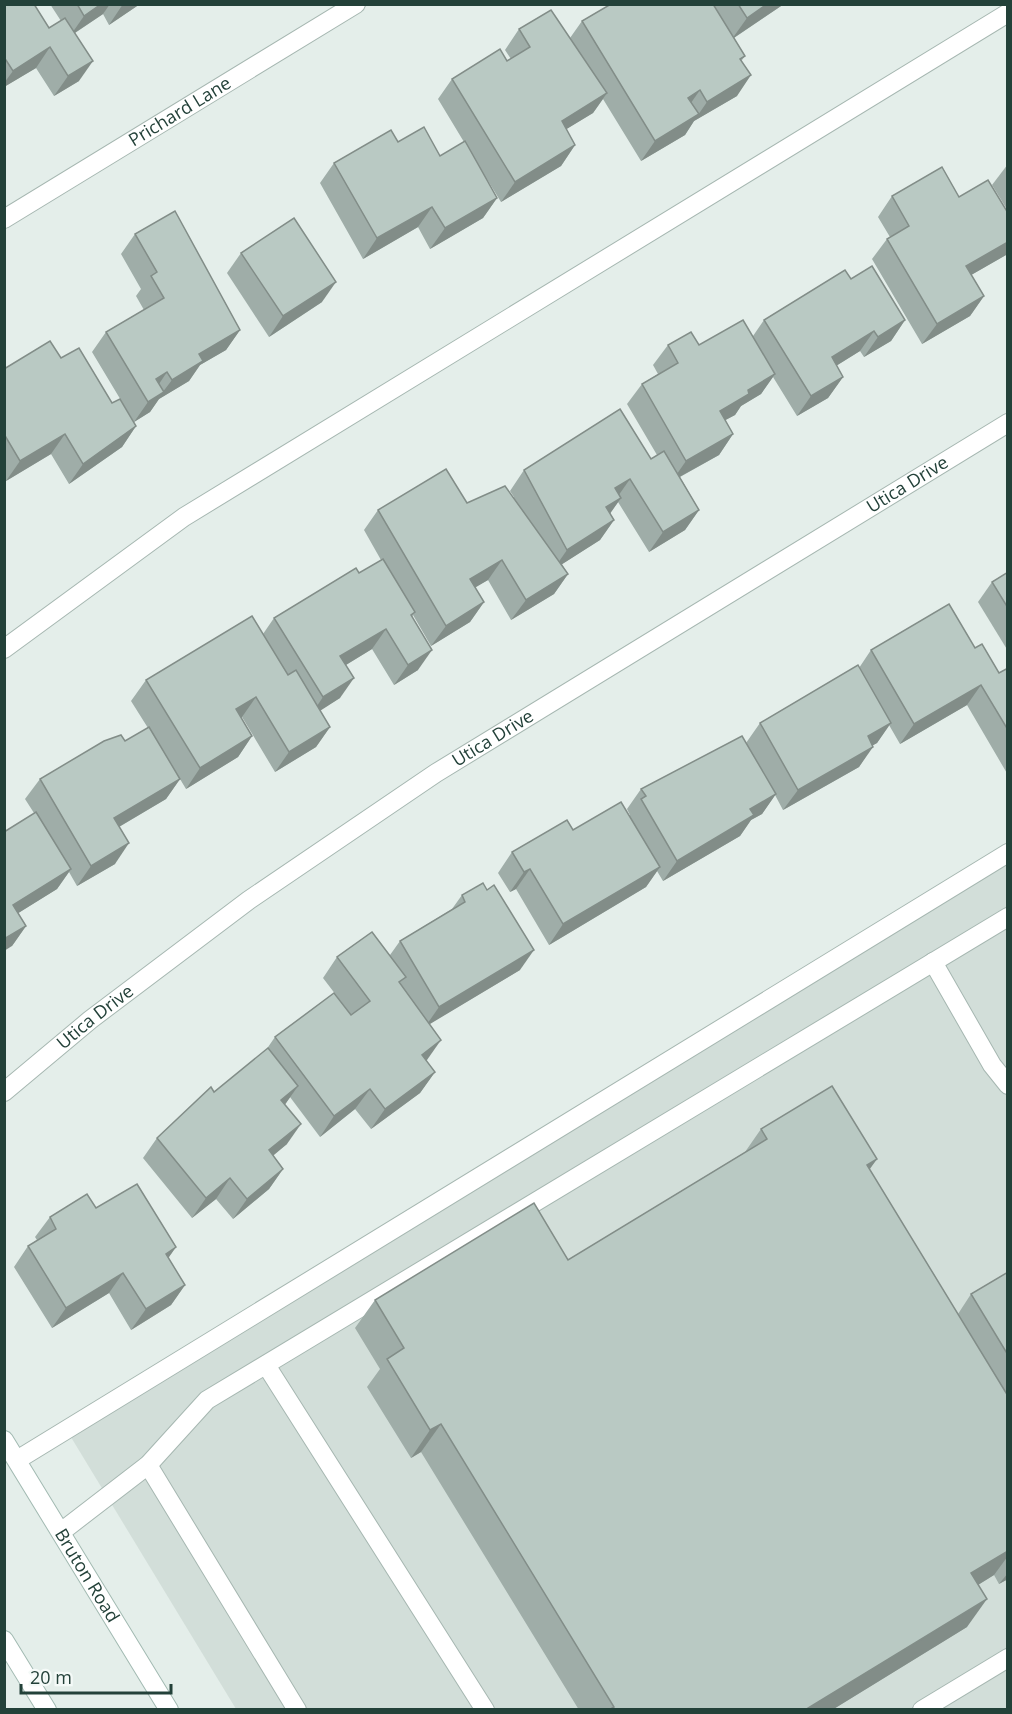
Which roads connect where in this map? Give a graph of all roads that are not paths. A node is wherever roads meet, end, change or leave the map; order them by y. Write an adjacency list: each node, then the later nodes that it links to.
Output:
1 (356, 4): 3 (street, Prichard Lane)
2 (1008, 13): 5 (street)
3 (4, 219)
4 (1008, 423): 10 (street, Utica Drive)
5 (4, 649)
6 (1008, 853): 13 (street)
7 (1008, 917): 8 (street)
8 (933, 962): 9 (street); 11 (street)
9 (1008, 1085)
10 (4, 1092)
11 (266, 1365): 14 (street); 21 (street)
12 (4, 1440): 13 (street, Bruton Road)
13 (17, 1460): 15 (street, Bruton Road)
14 (148, 1465): 15 (street); 20 (street)
15 (61, 1532): 19 (street, Bruton Road)
16 (4, 1640): 18 (street)
17 (1008, 1658): 22 (street)
18 (47, 1710)
19 (169, 1710)
20 (297, 1710)
21 (485, 1710)
22 (922, 1710)

